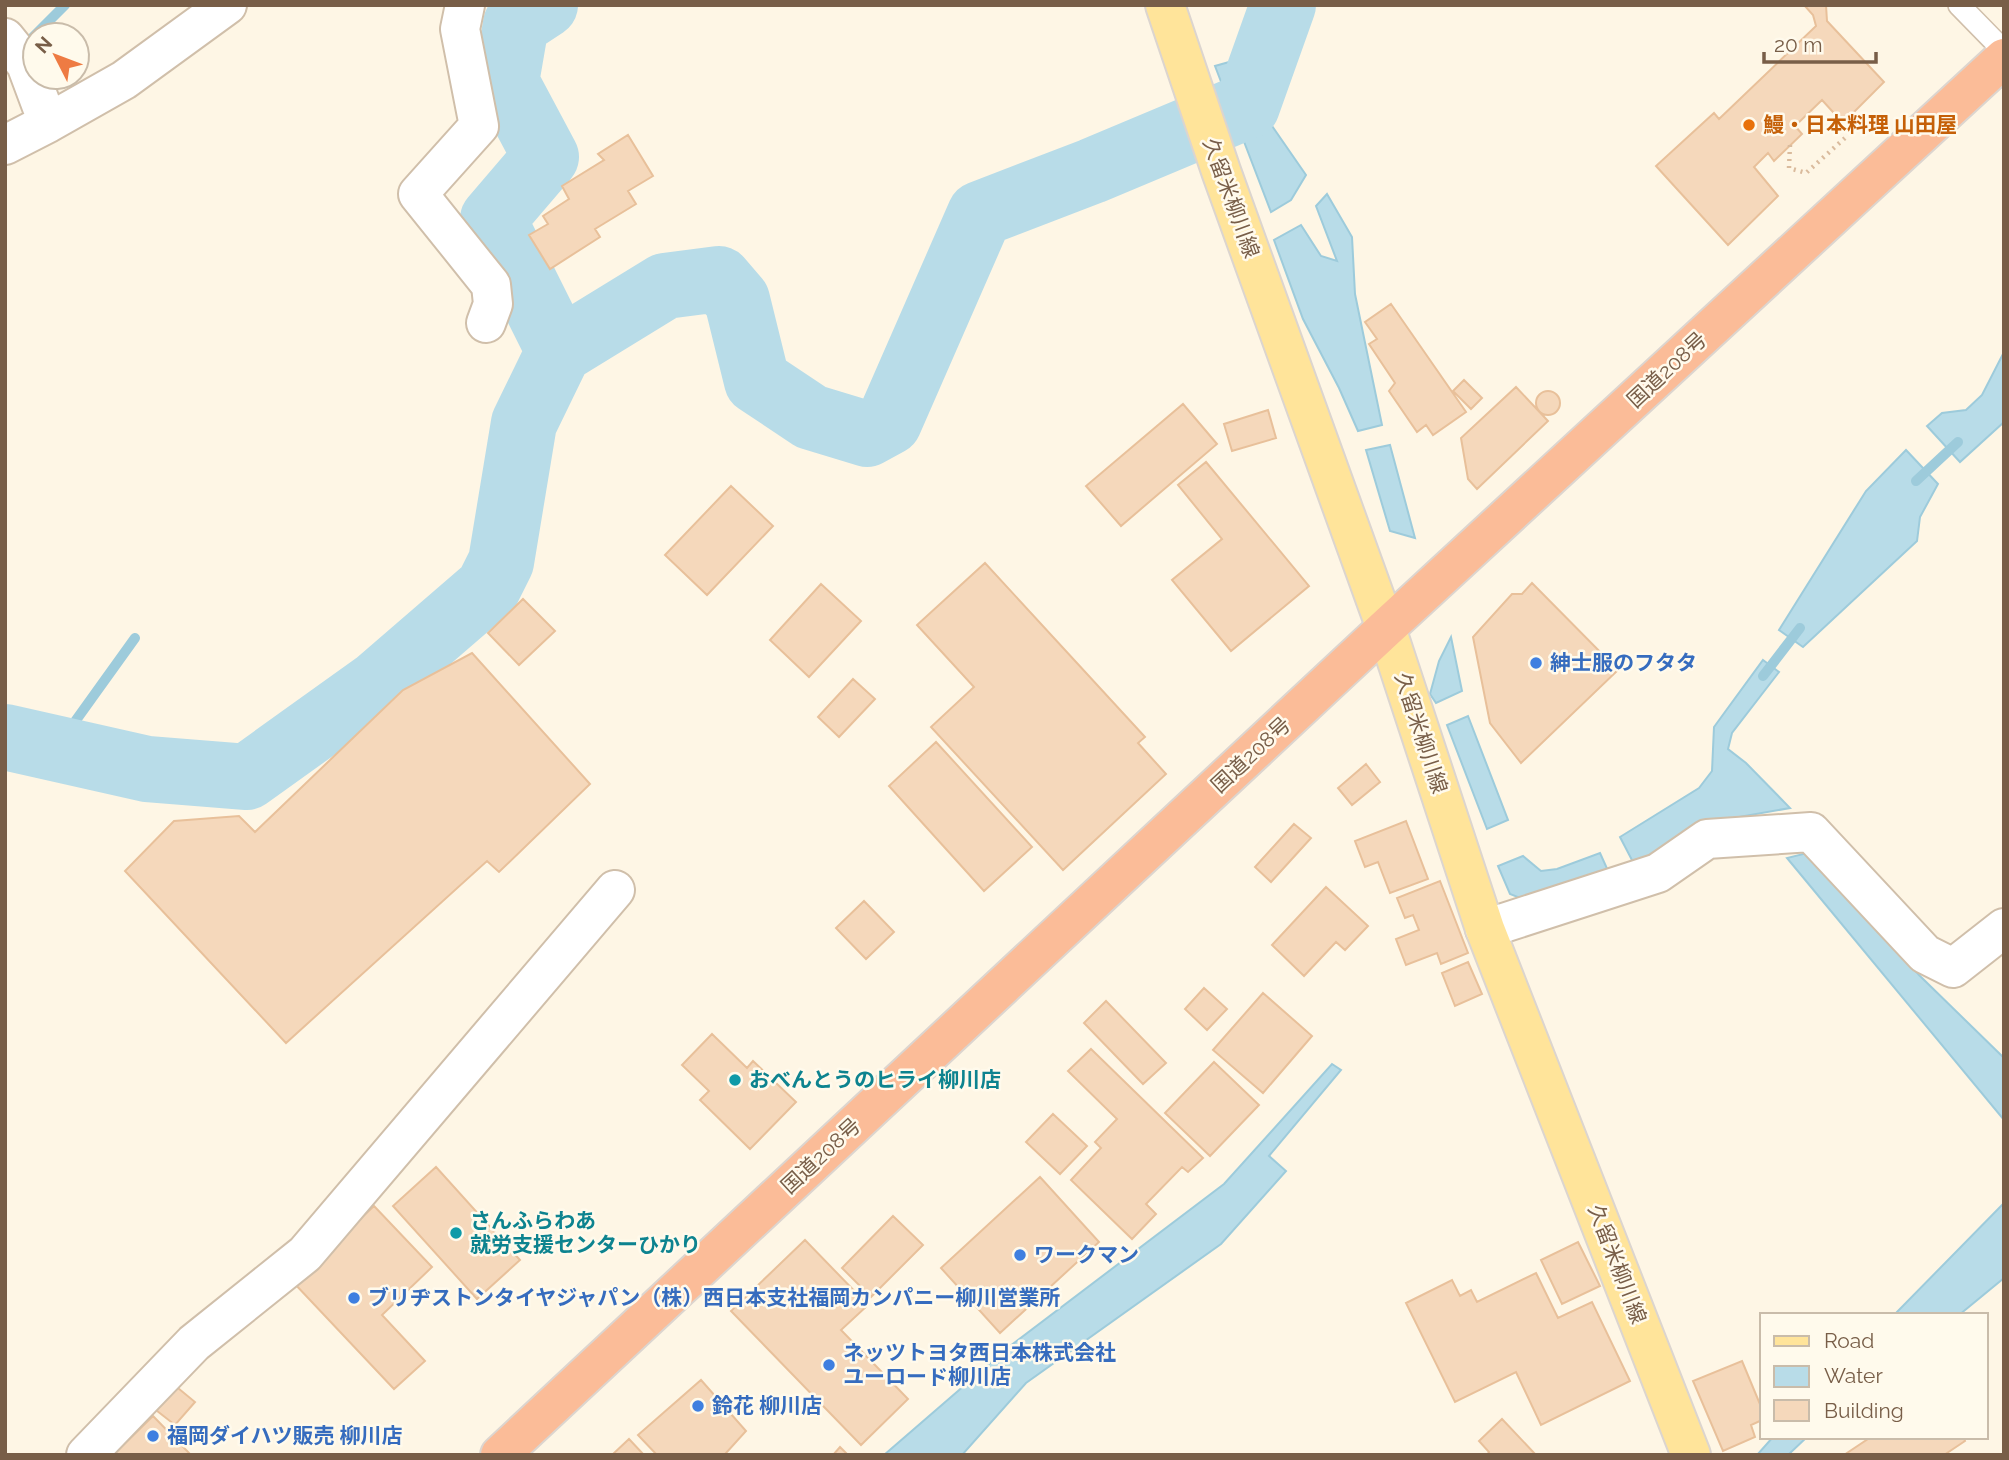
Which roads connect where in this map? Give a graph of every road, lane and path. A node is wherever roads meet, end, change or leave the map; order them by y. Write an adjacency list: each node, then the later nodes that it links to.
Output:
1 (227, 5): 8 (street)
2 (465, 5): 12 (street)
3 (1166, 5): 13 (main road, 久留米柳川線)
4 (1959, 5): 6 (lane)
5 (5, 38): 8 (street)
6 (2004, 51)
7 (2004, 58): 13 (highway, 国道208号)
8 (48, 123): 10 (street)
9 (1845, 138): 11 (path)
10 (5, 145)
11 (1790, 145)
12 (486, 323)
13 (1386, 628): 16 (main road, 久留米柳川線); 18 (highway, 国道208号)
14 (615, 890): 17 (street)
15 (2004, 928): 16 (street)
16 (1485, 929): 19 (main road, 久留米柳川線)
17 (86, 1455)
18 (500, 1455)
19 (1691, 1455)

